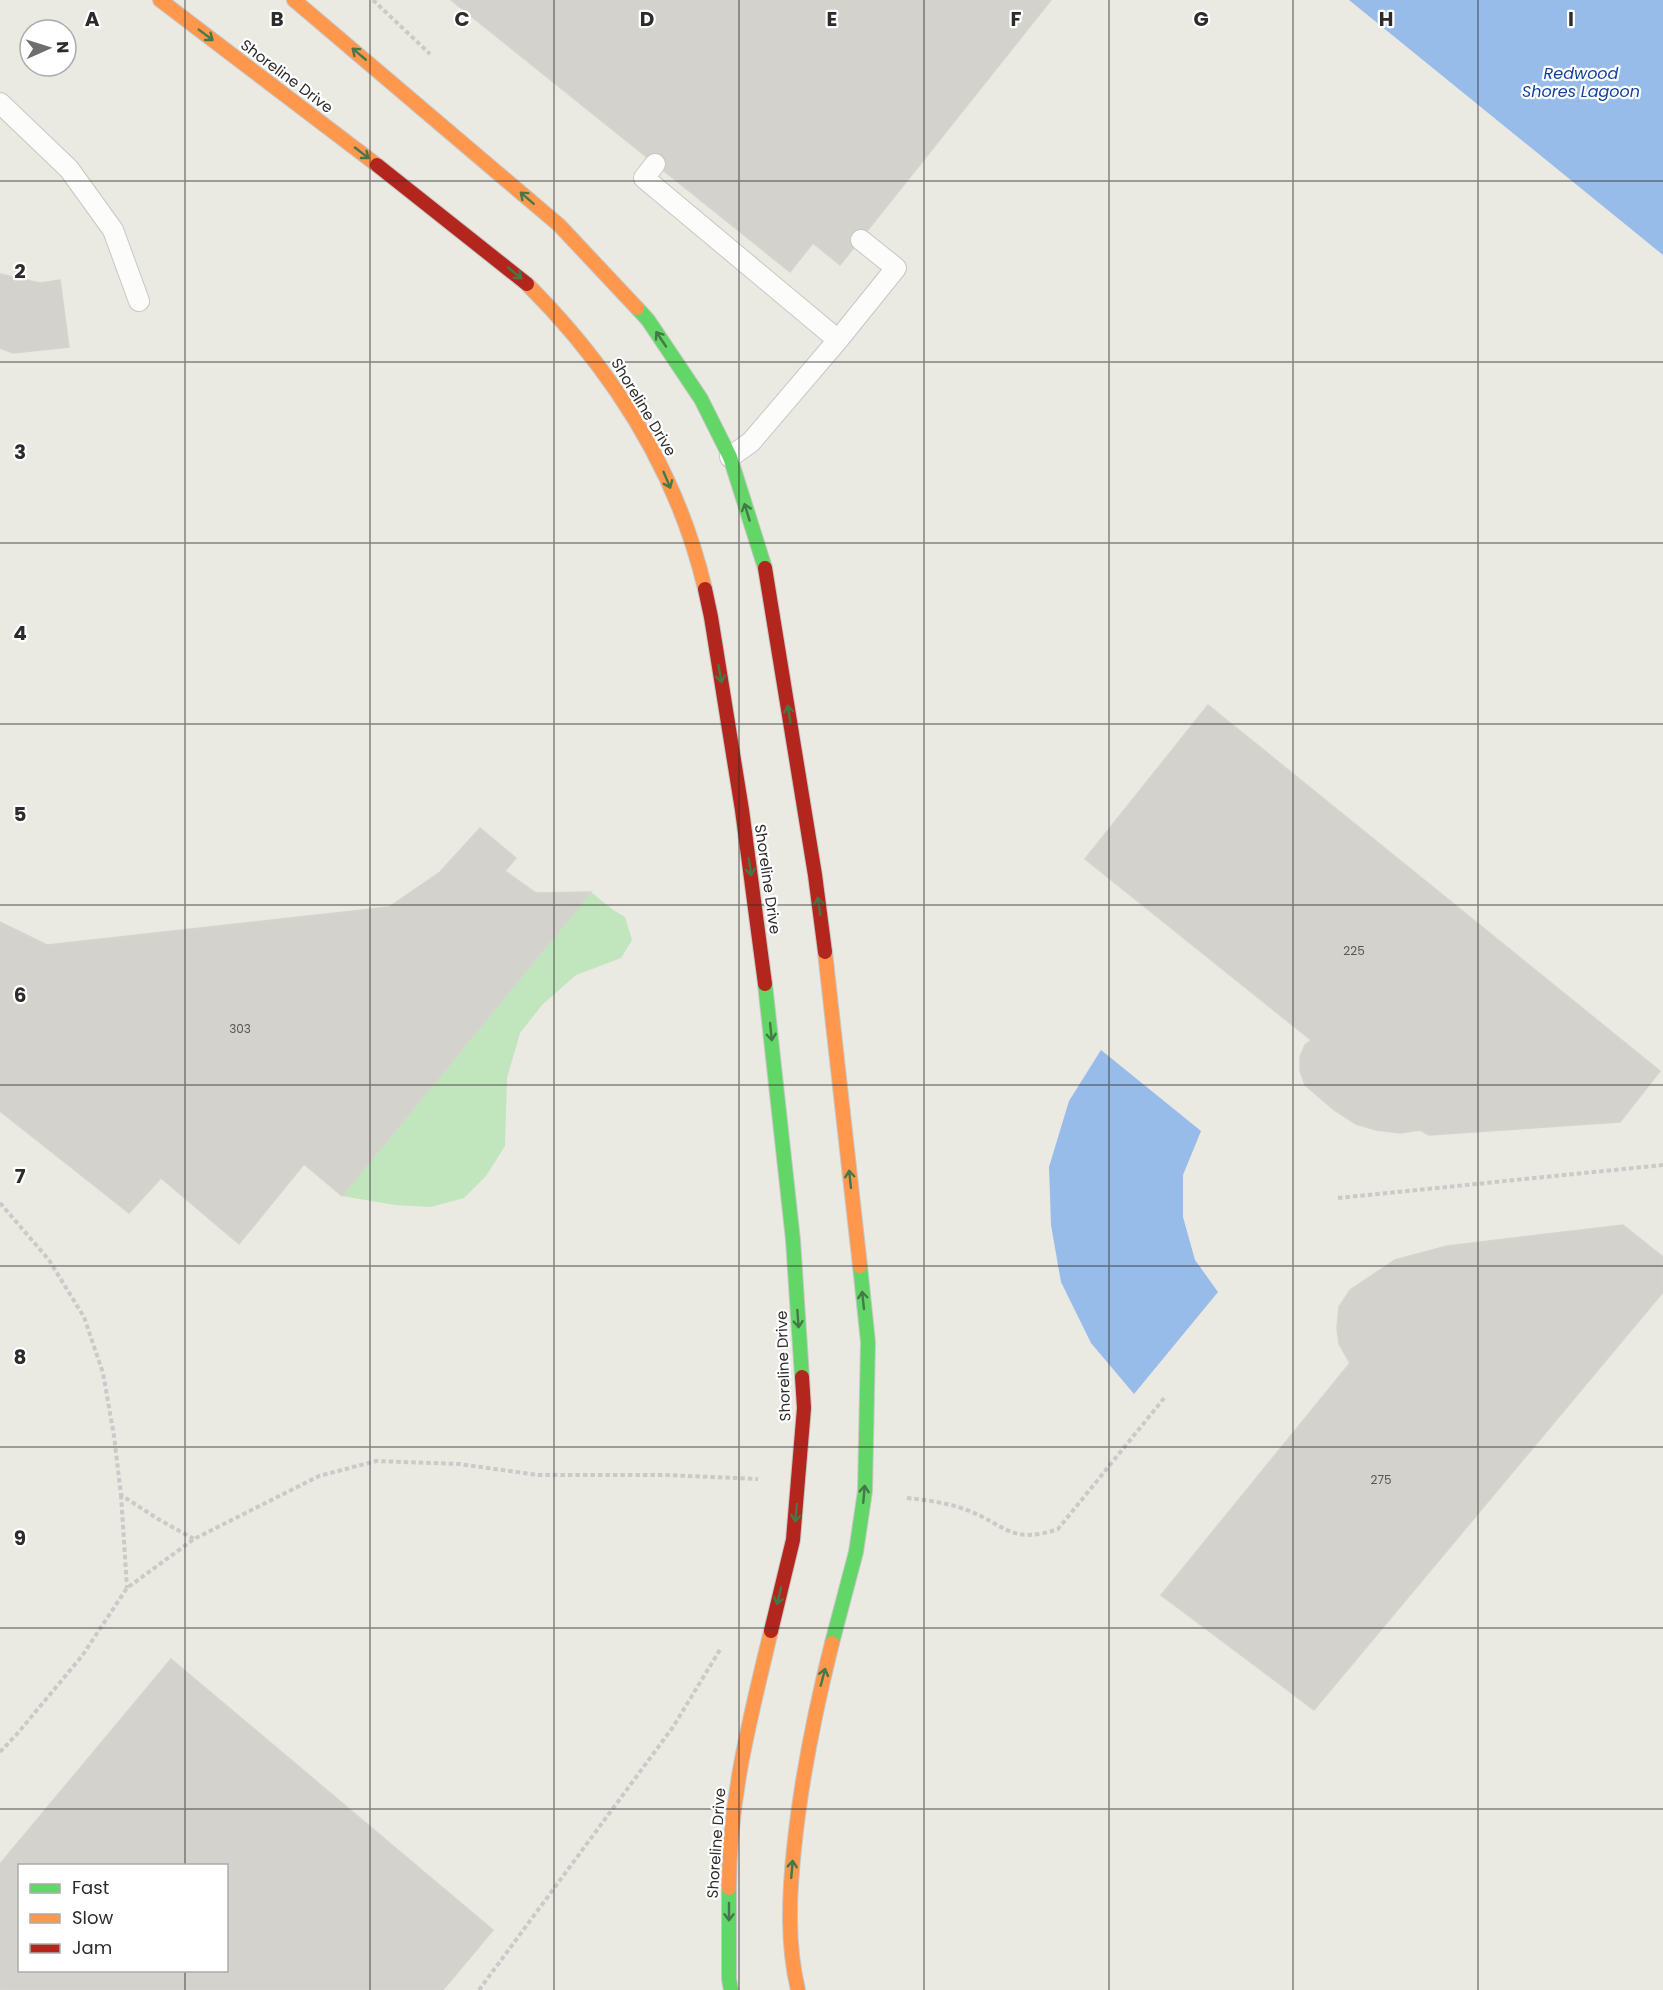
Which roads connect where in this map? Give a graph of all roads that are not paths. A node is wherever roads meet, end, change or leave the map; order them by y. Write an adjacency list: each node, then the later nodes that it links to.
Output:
1 (160, 0): 9 (street, Shoreline Drive, one-way to 9)
2 (294, 0): 8 (street, one-way to 2)
3 (0, 103): 6 (lane)
4 (655, 164): 7 (lane)
5 (861, 240): 7 (lane)
6 (139, 301)
7 (838, 340): 8 (lane)
8 (730, 457): 10 (street, one-way to 8)
9 (731, 1990)
10 (798, 1990)

